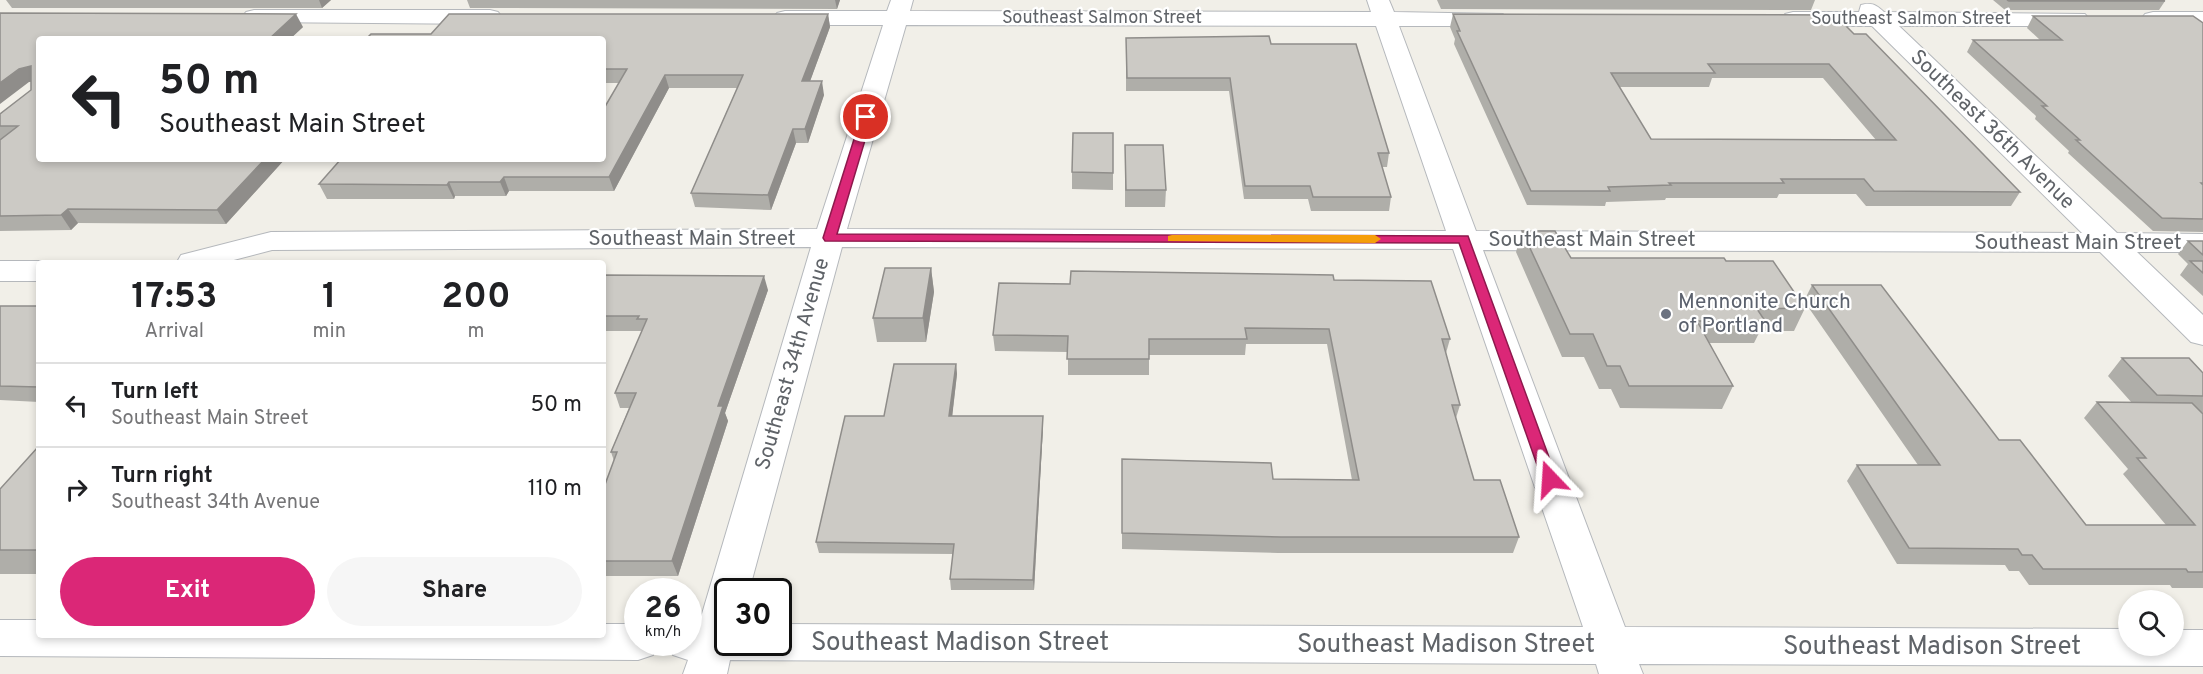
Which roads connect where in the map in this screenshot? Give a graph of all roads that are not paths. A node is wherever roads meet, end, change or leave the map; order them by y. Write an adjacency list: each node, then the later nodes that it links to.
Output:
1 (418, 0): 8 (street)
2 (2198, 0): 3 (street)
3 (2203, 4)
4 (899, 9): 5 (street, Southeast Salmon Street); 10 (street, Southeast Salmon Street); 16 (street, Southeast 34th Avenue)
5 (1382, 9): 11 (street, Southeast Salmon Street); 17 (street)
6 (1868, 10): 12 (street, Southeast Salmon Street); 13 (street, Southeast Salmon Street); 18 (street, Southeast 36th Avenue)
7 (238, 17): 8 (street)
8 (402, 17): 9 (street)
9 (509, 18)
10 (758, 18)
11 (1516, 19)
12 (1767, 19)
13 (2102, 19)
14 (2126, 19): 15 (street)
15 (2203, 19)
16 (829, 238): 17 (street, Southeast Main Street); 20 (street, Southeast Main Street); 24 (street, Southeast 34th Avenue)
17 (1463, 239): 18 (street, Southeast Main Street); 30 (street)
18 (2108, 243): 19 (street, Southeast Main Street); 23 (street, Southeast 36th Avenue)
19 (2203, 243)
20 (207, 260)
21 (36, 271): 22 (street)
22 (0, 272)
23 (2203, 334)
24 (732, 578)
25 (714, 627): 29 (street, Southeast 34th Avenue)
26 (0, 638): 27 (street)
27 (624, 642)
28 (2203, 648): 30 (street, Southeast Madison Street)
29 (703, 653): 30 (street, Southeast Madison Street)
30 (1615, 660)

